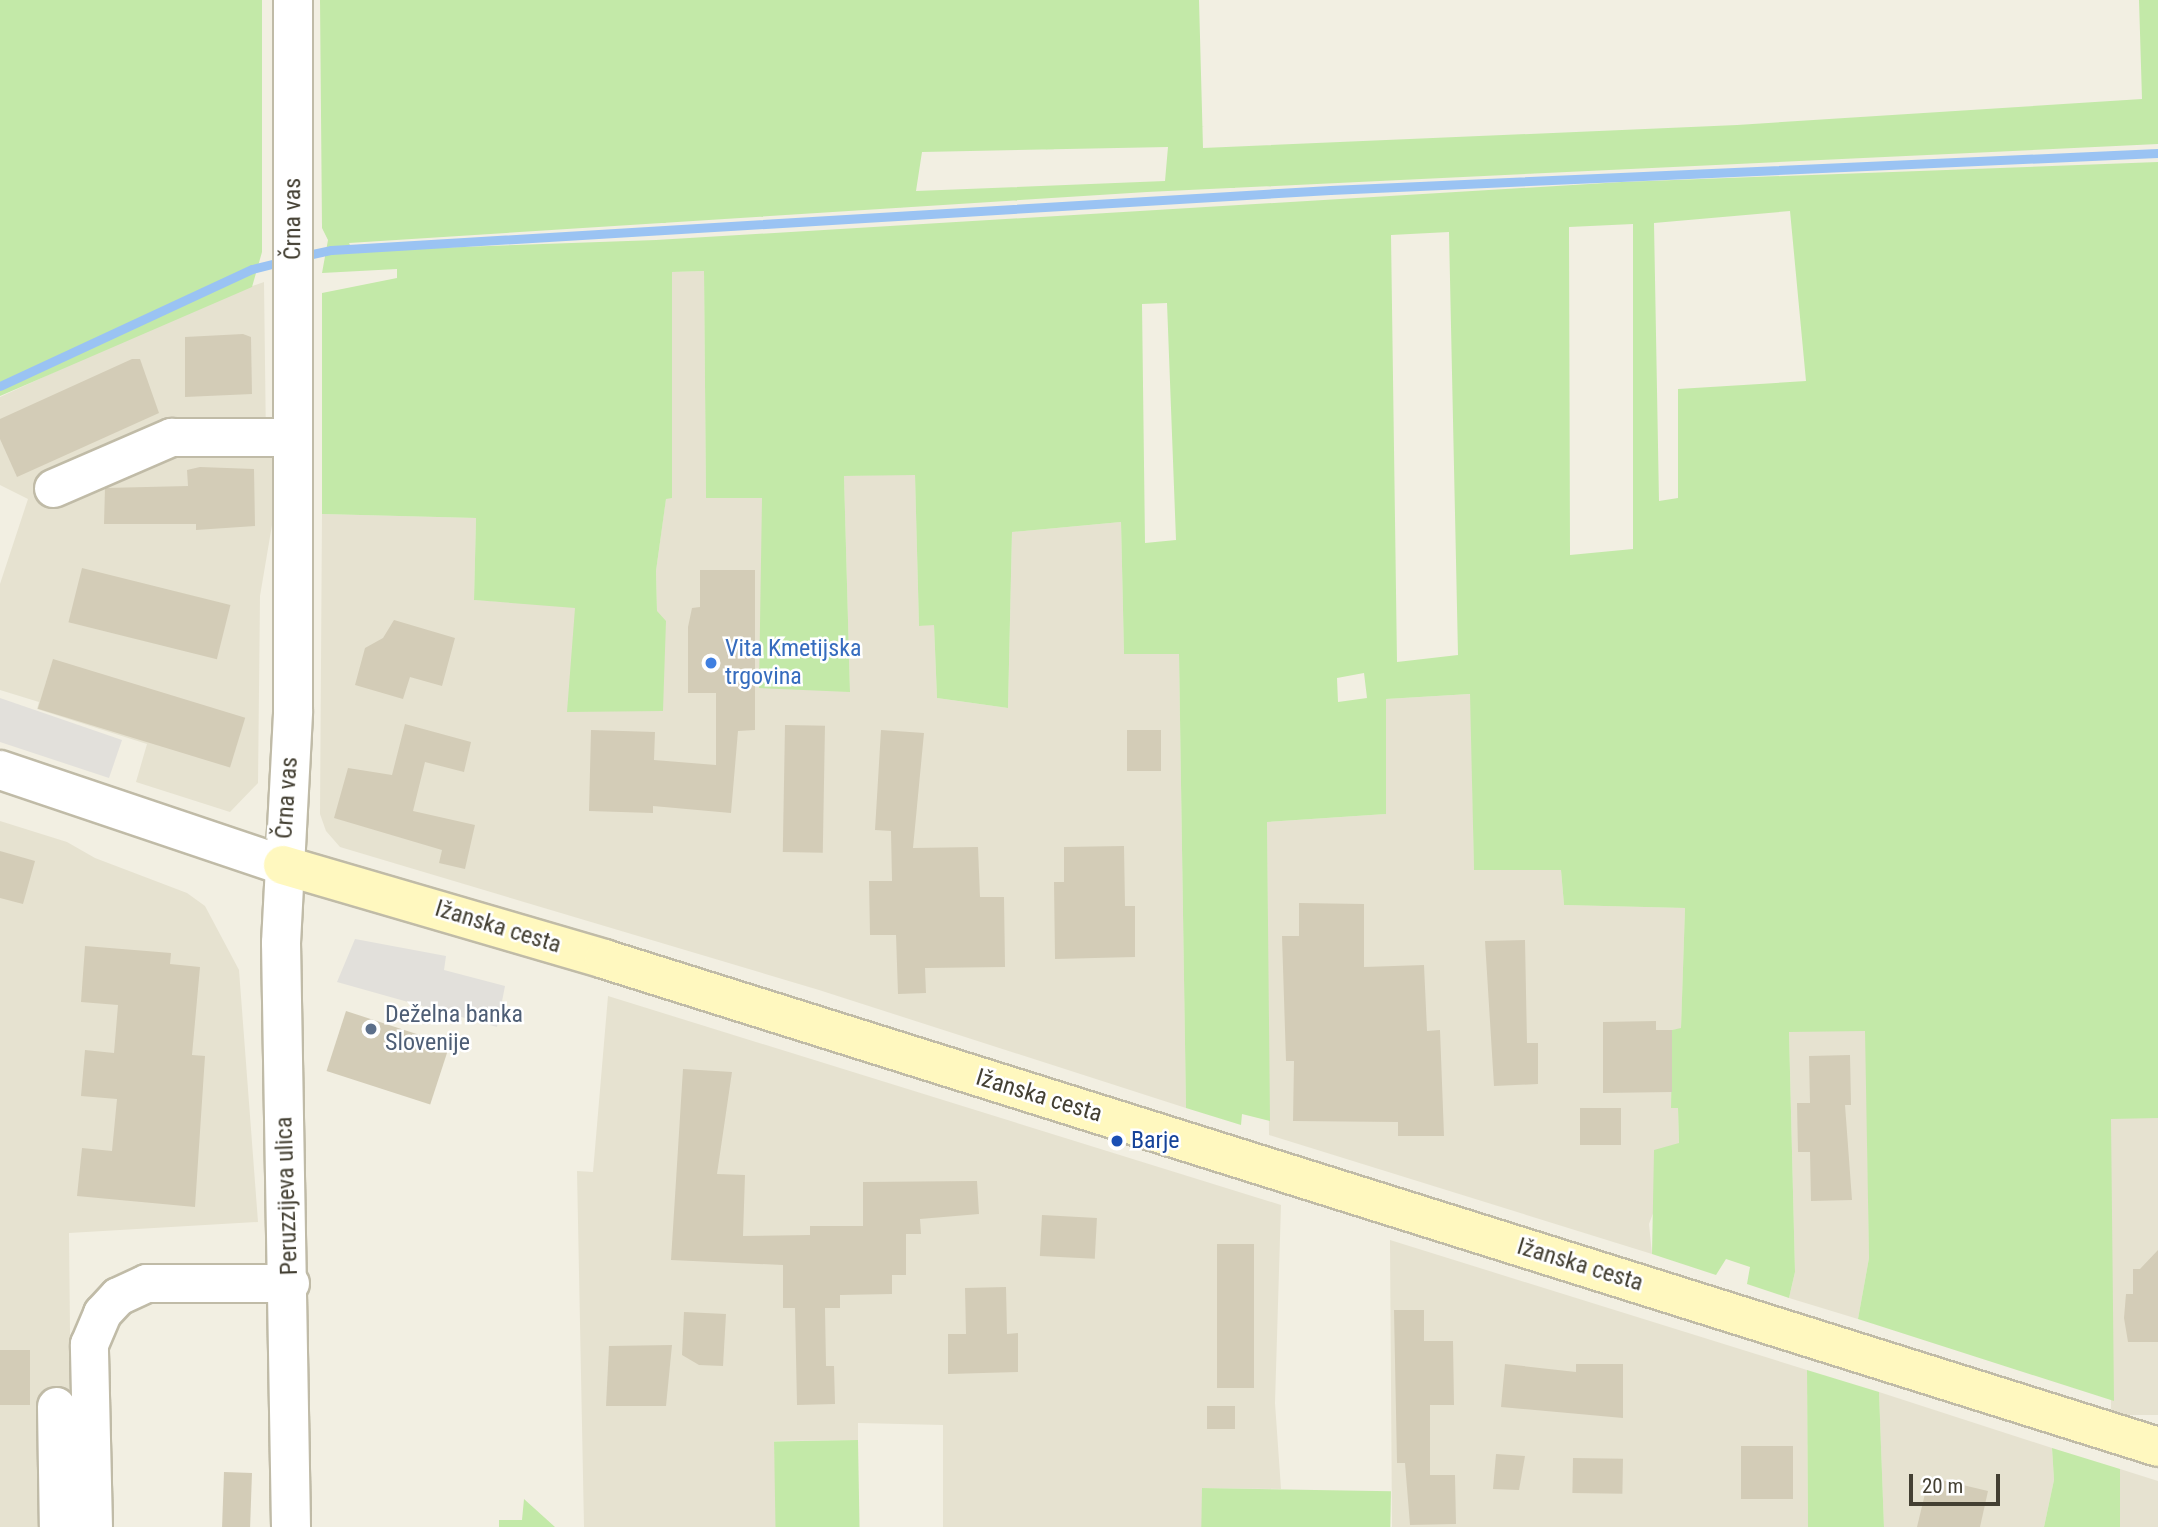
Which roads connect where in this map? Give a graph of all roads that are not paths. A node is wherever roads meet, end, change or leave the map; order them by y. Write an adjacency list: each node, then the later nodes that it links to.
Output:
1 (293, 0): 2 (street, Črna vas)
2 (292, 437): 3 (street); 5 (street, Črna vas)
3 (53, 488)
4 (0, 770): 5 (street, Ižanska cesta)
5 (283, 865): 6 (street, Peruzzijeva ulica); 8 (main road, Ižanska cesta)
6 (290, 1283): 10 (street); 11 (street, Peruzzijeva ulica)
7 (56, 1406): 9 (street)
8 (2158, 1447)
9 (58, 1527)
10 (93, 1527)
11 (291, 1527)

